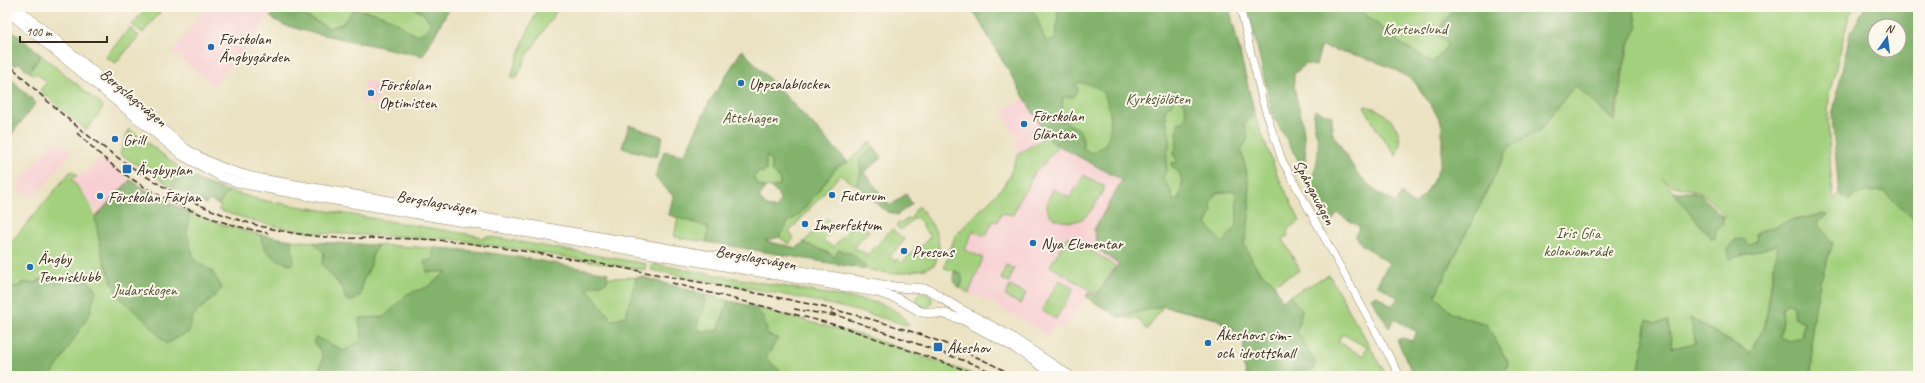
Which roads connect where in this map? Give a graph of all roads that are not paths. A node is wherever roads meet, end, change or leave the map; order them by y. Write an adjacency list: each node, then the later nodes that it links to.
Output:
1 (16, 7): 4 (main road, Bergslagsvägen)
2 (1240, 7): 11 (street, Spångavägen)
3 (7, 11): 4 (main road, Bergslagsvägen)
4 (121, 100): 5 (main road, Bergslagsvägen); 7 (main road, Bergslagsvägen)
5 (921, 289): 6 (main road, Bergslagsvägen); 7 (main road)
6 (935, 294): 8 (main road); 10 (main road, Bergslagsvägen)
7 (914, 307): 8 (main road, Bergslagsvägen)
8 (929, 312): 9 (main road, Bergslagsvägen)
9 (1056, 376)
10 (1070, 376)
11 (1400, 376)

